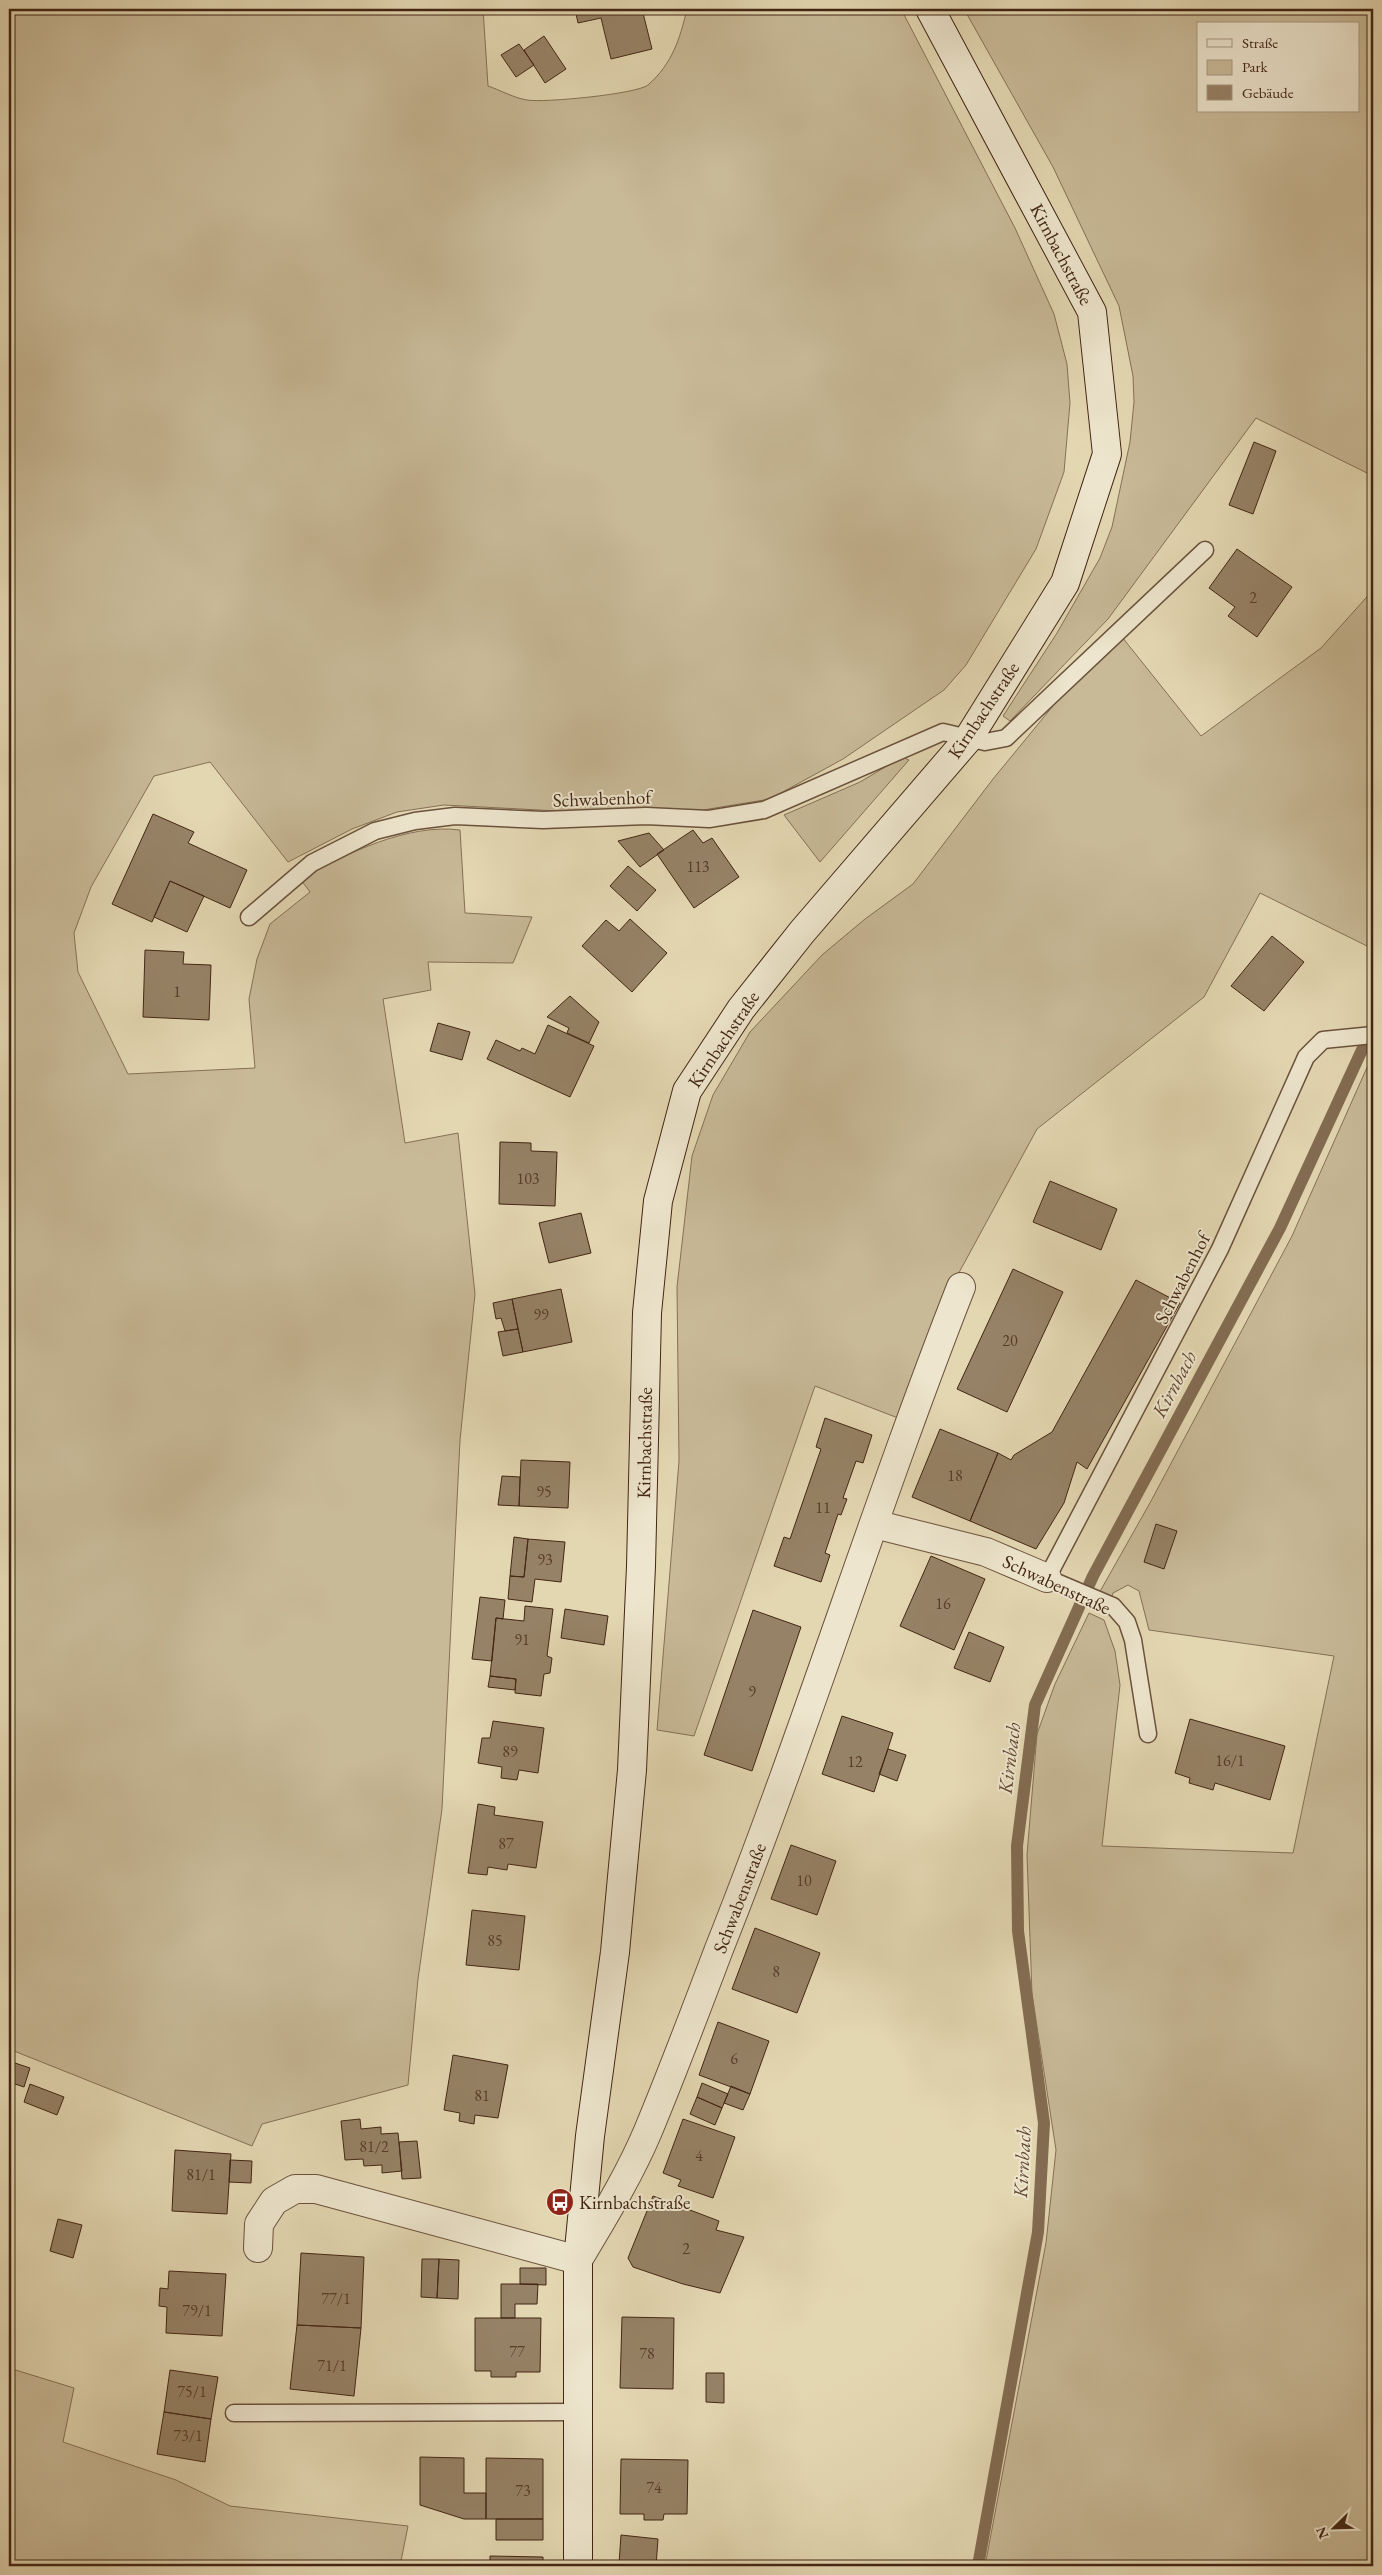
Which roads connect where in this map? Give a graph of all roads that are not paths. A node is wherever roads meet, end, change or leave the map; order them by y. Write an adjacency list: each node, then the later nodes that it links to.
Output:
1 (930, 9): 3 (main road, Kirnbachstraße)
2 (1205, 550): 3 (lane, Schwabenhof)
3 (968, 739): 4 (lane, Schwabenhof); 11 (main road, Kirnbachstraße)
4 (249, 917)
5 (1373, 1035): 8 (lane, Schwabenhof)
6 (961, 1287): 7 (main road, Schwabenstraße)
7 (874, 1524): 8 (main road, Schwabenstraße); 11 (main road, Schwabenstraße)
8 (1059, 1582): 9 (lane, Schwabenstraße)
9 (1148, 1734)
10 (258, 2248): 11 (main road)
11 (578, 2260): 12 (main road, Kirnbachstraße)
12 (578, 2412): 13 (lane); 14 (main road, Kirnbachstraße)
13 (234, 2413)
14 (578, 2566)

